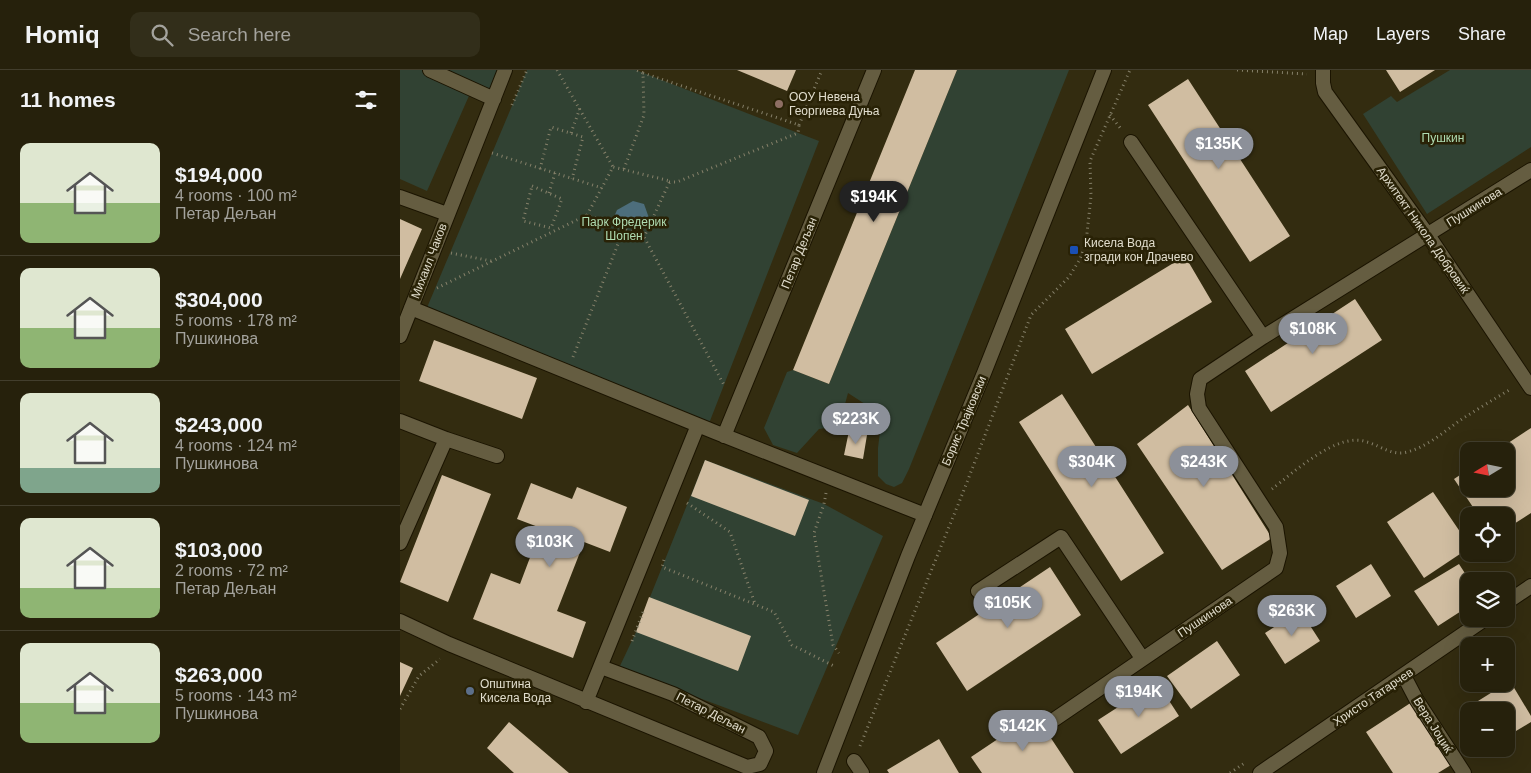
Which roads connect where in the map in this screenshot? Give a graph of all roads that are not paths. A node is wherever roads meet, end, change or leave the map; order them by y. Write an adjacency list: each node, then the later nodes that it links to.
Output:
1 (430, 70): 6 (street)
2 (505, 70): 6 (street, Михаил Чаков)
3 (874, 70): 18 (street, Петар Дељан)
4 (1104, 70): 21 (street, Борис Трајковски)
5 (1323, 73): 11 (street, Архитект Никола Добровиќ)
6 (494, 99): 10 (street, Михаил Чаков)
7 (1131, 142): 14 (street)
8 (1531, 170): 11 (street, Пушкинова)
9 (400, 197): 10 (street, Михаил Чаков)
10 (447, 214): 12 (street, Михаил Чаков)
11 (1428, 235): 14 (street, Пушкинова); 15 (street, Архитект Никола Добровиќ)
12 (412, 308): 13 (street, Михаил Чаков); 17 (street)
13 (400, 336)
14 (1263, 337): 29 (street, Пушкинова)
15 (1529, 382)
16 (400, 420): 19 (street)
17 (698, 425): 18 (street); 30 (street)
18 (724, 436): 21 (street)
19 (446, 439): 20 (street); 22 (street)
20 (496, 456)
21 (925, 515): 35 (street, Борис Трајковски)
22 (405, 518): 23 (street)
23 (400, 543)
24 (1531, 586): 26 (street)
25 (978, 591): 29 (street)
26 (1515, 597)
27 (400, 620): 32 (street, Петар Дељан)
28 (1473, 627): 31 (street, Христо Татарчев)
29 (1142, 658): 33 (street, Пушкинова)
30 (601, 666): 32 (street); 32 (street, Петар Дељан)
31 (1404, 676): 37 (street, Христо Татарчев); 38 (street, Вера Јоциќ)
32 (586, 702)
33 (1055, 719)
34 (854, 761): 36 (street)
35 (824, 773)
36 (862, 773)
37 (1260, 773)
38 (1464, 773)

